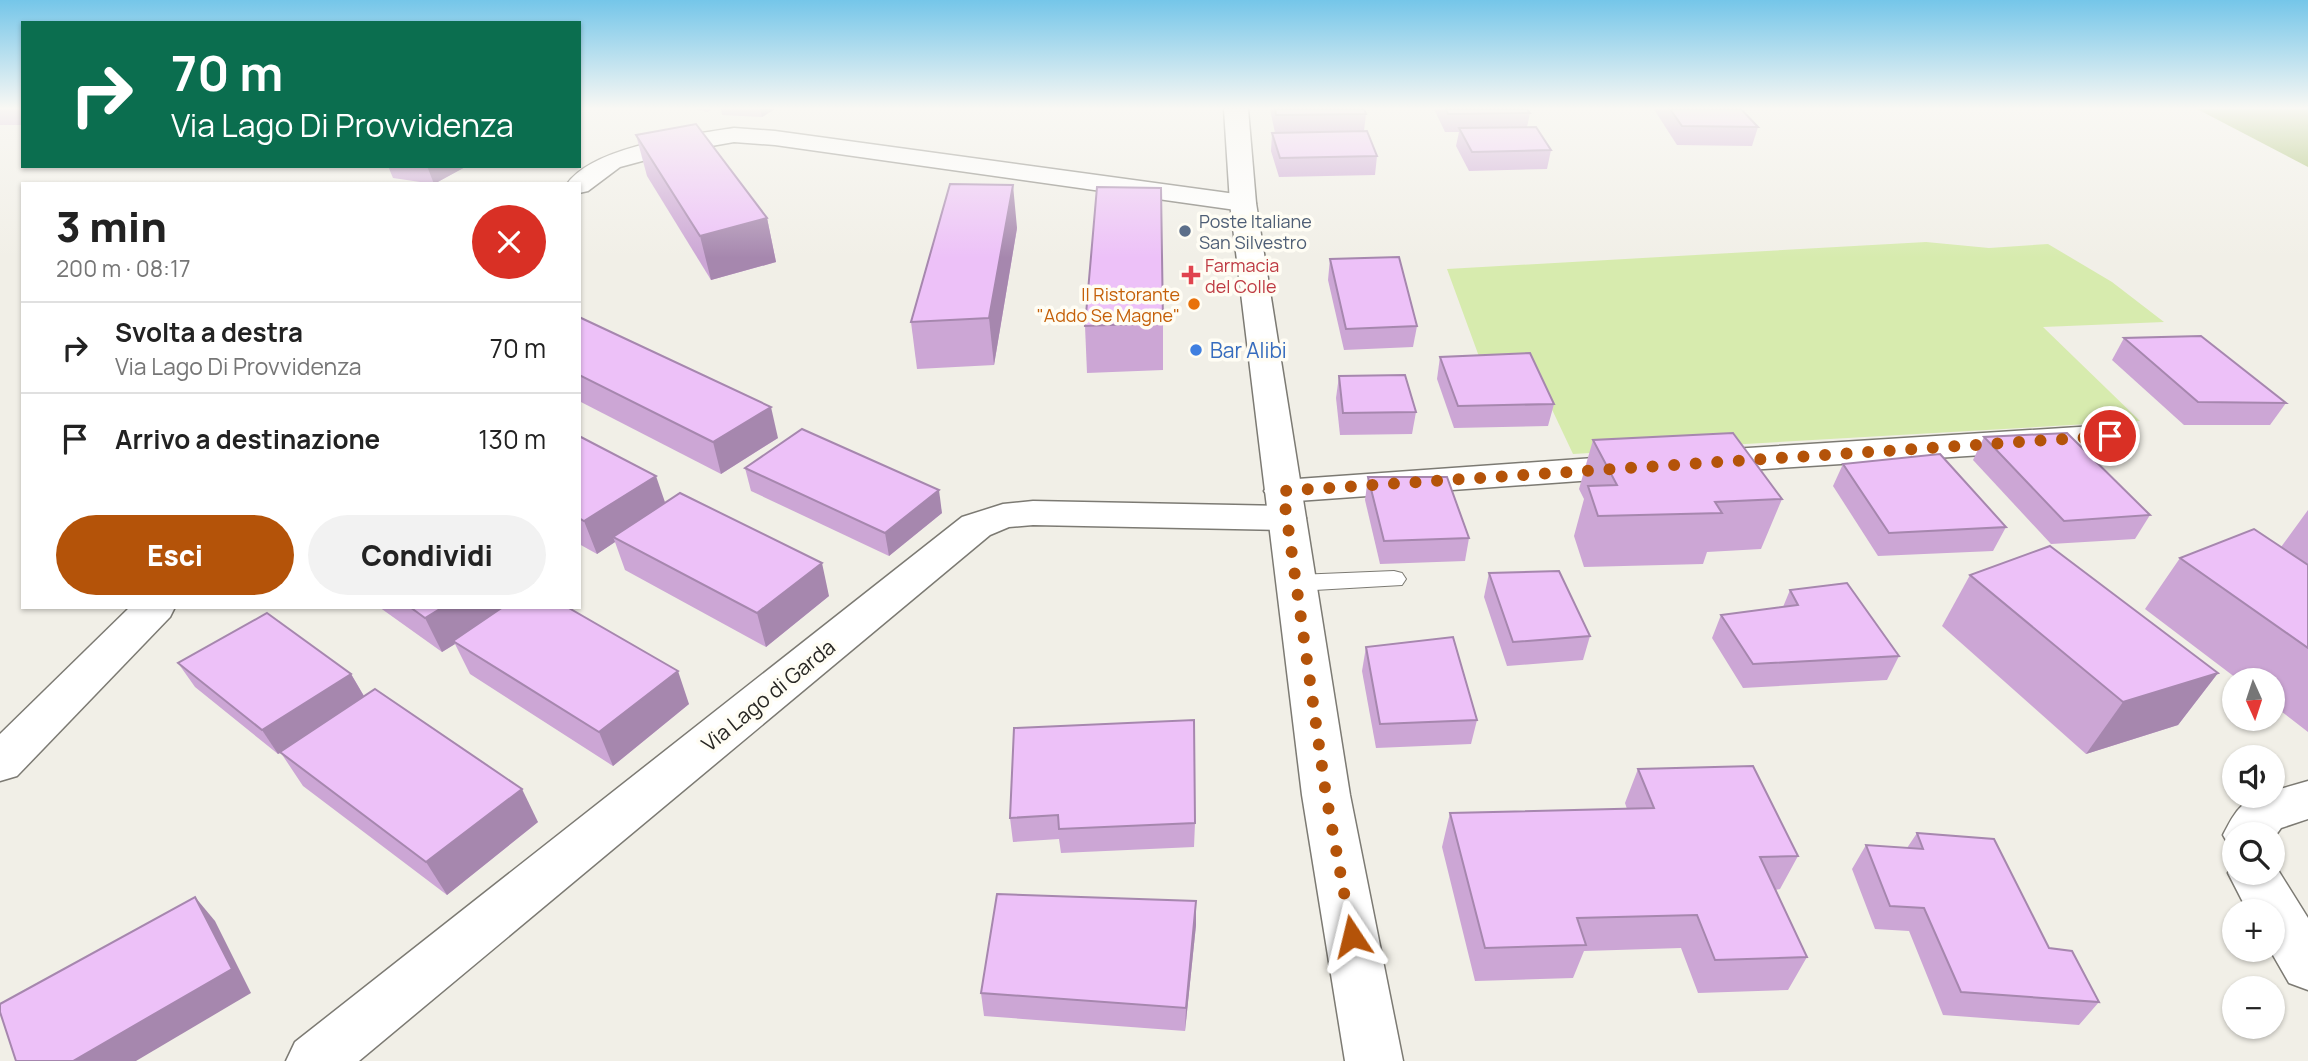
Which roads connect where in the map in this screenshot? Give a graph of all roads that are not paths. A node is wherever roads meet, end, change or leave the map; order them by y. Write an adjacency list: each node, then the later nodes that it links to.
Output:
1 (624, 159): 4 (street)
2 (923, 159): 5 (street)
3 (1240, 159): 5 (street)
4 (581, 184)
5 (1243, 203): 7 (street)
6 (2110, 436): 7 (street, Via Lago di Garda)
7 (1285, 504): 9 (street); 16 (street, Via Lago di Garda)
8 (1394, 579): 9 (lane)
9 (1297, 583): 17 (street)
10 (153, 609): 11 (street)
11 (0, 762)
12 (2308, 800): 13 (street)
13 (2258, 822)
14 (2260, 885): 15 (street)
15 (2308, 966)
16 (315, 1061)
17 (1374, 1061)

